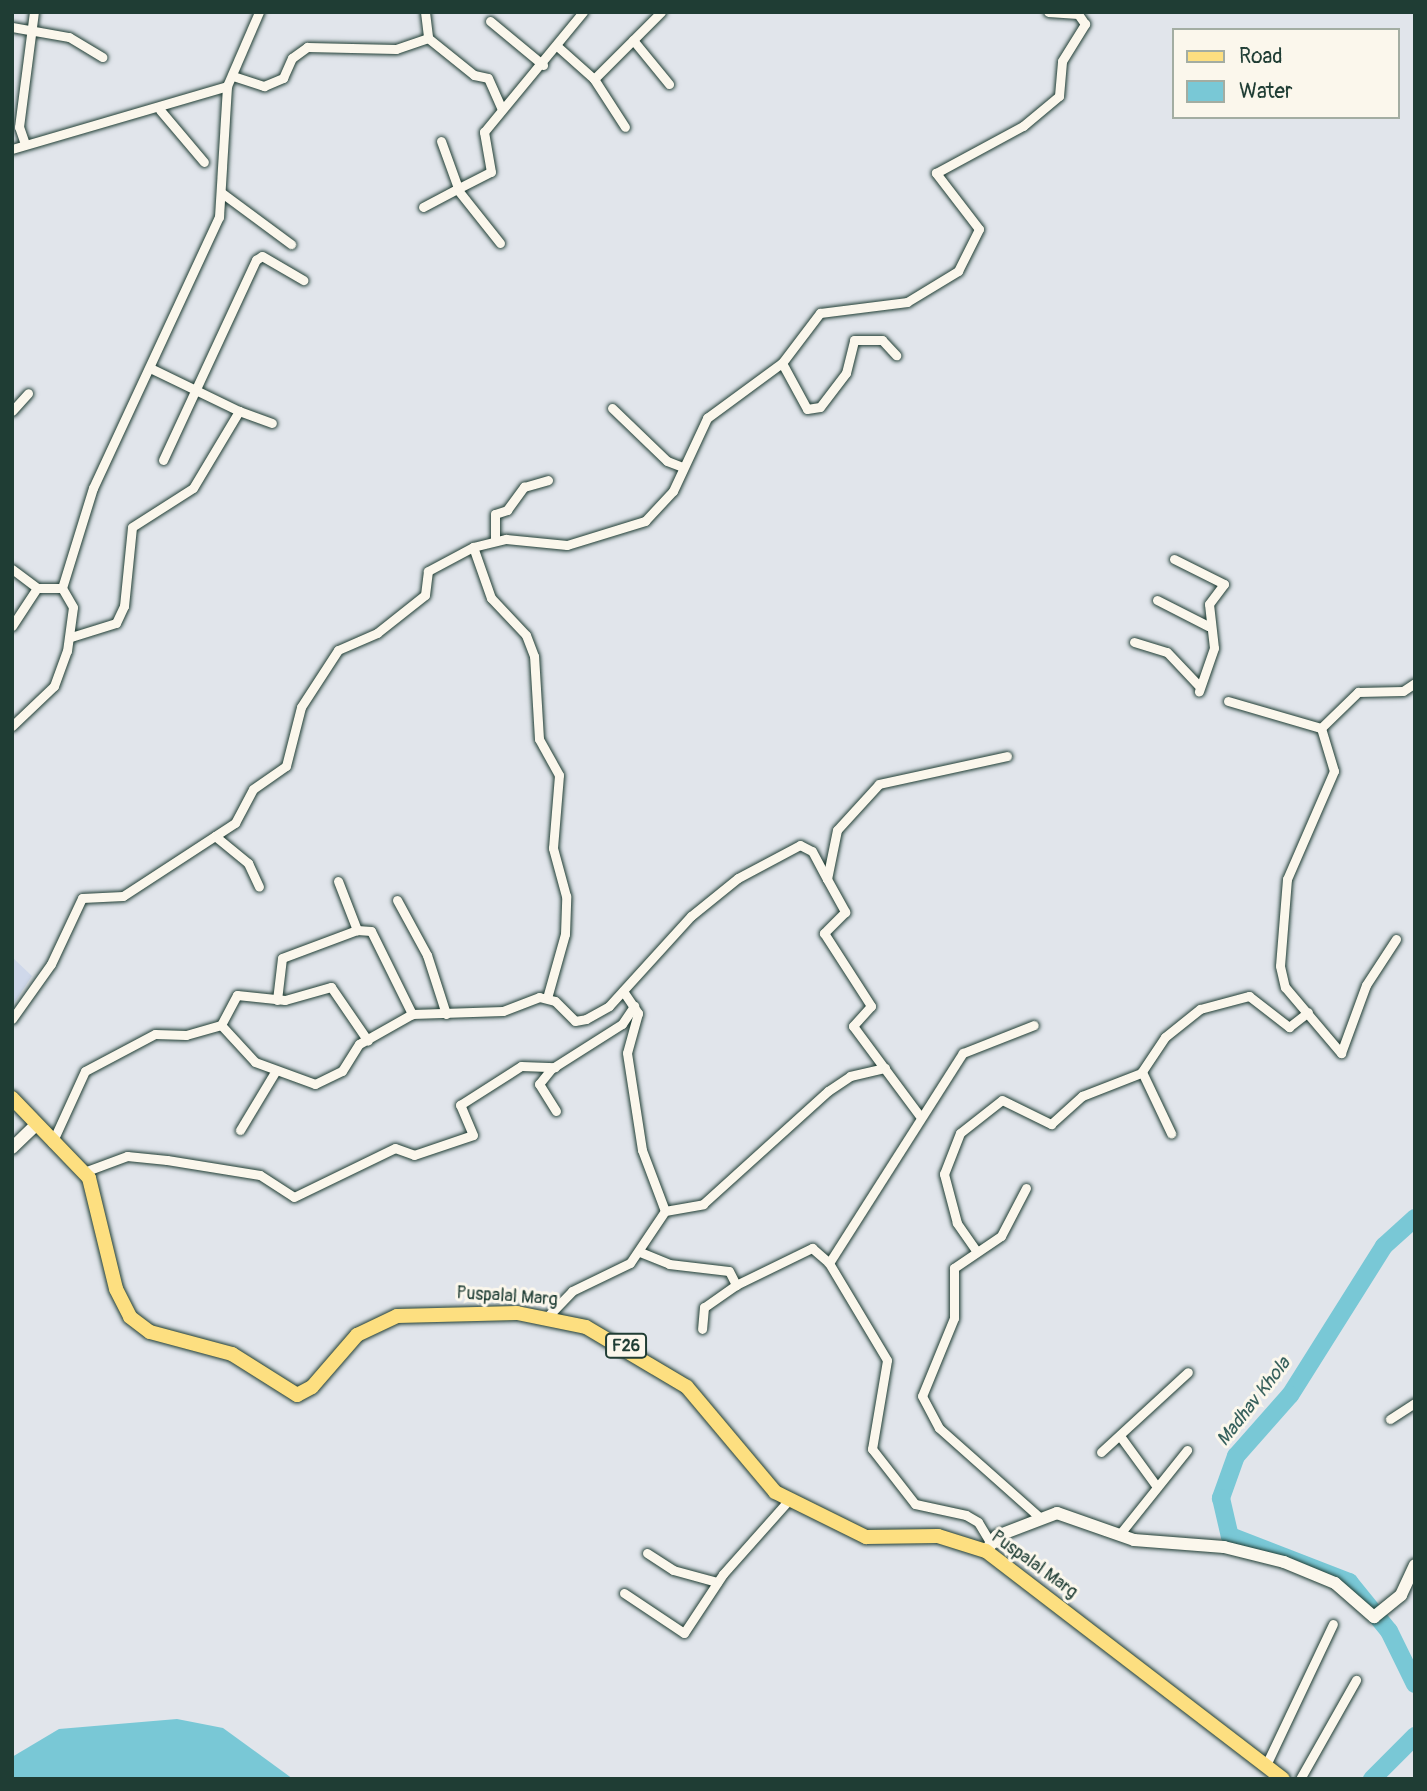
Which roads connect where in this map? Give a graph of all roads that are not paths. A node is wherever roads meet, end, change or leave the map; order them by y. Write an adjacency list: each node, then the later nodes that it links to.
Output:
1 (34, 12): 9 (street)
2 (259, 12): 15 (street)
3 (425, 12): 10 (street)
4 (583, 12): 12 (street)
5 (661, 12): 11 (street)
6 (1048, 12): 34 (street)
7 (490, 21): 14 (street)
8 (12, 27): 9 (street)
9 (36, 31): 13 (street); 21 (street)
10 (428, 38): 15 (street); 19 (street)
11 (633, 40): 16 (street); 17 (street)
12 (557, 46): 14 (street); 16 (street)
13 (102, 57)
14 (543, 65): 19 (street)
15 (233, 76): 18 (street)
16 (594, 79): 22 (street)
17 (669, 84)
18 (227, 86): 20 (street); 28 (street)
19 (502, 109): 27 (street)
20 (160, 110): 24 (street); 26 (street)
21 (16, 127): 24 (street)
22 (625, 127)
23 (441, 141): 27 (street)
24 (25, 144): 25 (street)
25 (12, 149)
26 (205, 162)
27 (458, 188): 29 (street); 30 (street)
28 (222, 193): 31 (street); 35 (street)
29 (423, 207)
30 (500, 243)
31 (291, 244)
32 (303, 280): 36 (street)
33 (896, 355): 34 (street)
34 (782, 363): 43 (street)
35 (150, 368): 36 (street); 50 (street)
36 (197, 391): 40 (street); 42 (street)
37 (28, 393): 39 (street)
38 (612, 408): 43 (street)
39 (12, 411)
40 (239, 411): 41 (street); 54 (street)
41 (272, 423)
42 (163, 460)
43 (683, 467): 45 (street)
44 (548, 480): 45 (street)
45 (495, 540): 46 (street)
46 (473, 547): 61 (street); 69 (street)
47 (1174, 559): 53 (street)
48 (12, 569): 49 (street)
49 (37, 588): 50 (street); 52 (street)
50 (62, 588): 54 (street)
51 (1157, 600): 53 (street)
52 (12, 626)
53 (1208, 626): 55 (street)
54 (71, 637): 58 (street)
55 (1134, 642)
56 (1415, 683): 59 (street)
57 (1228, 701): 59 (street)
58 (12, 726)
59 (1321, 728): 72 (street)
60 (1007, 756): 62 (street)
61 (215, 836): 64 (street); 75 (street)
62 (827, 879): 68 (street); 80 (street)
63 (338, 881): 66 (street)
64 (259, 887)
65 (397, 900): 74 (street)
66 (358, 930): 70 (street); 73 (street)
67 (1396, 939): 72 (street)
68 (623, 991): 69 (street); 71 (street)
69 (547, 998): 74 (street)
70 (277, 1000): 76 (street); 78 (street)
71 (634, 1006): 79 (street); 93 (street)
72 (1308, 1012): 82 (street)
73 (412, 1014): 74 (street); 78 (street)
74 (446, 1014)
75 (12, 1019)
76 (221, 1025): 81 (street); 89 (street)
77 (1034, 1025): 85 (street)
78 (368, 1041): 81 (street)
79 (555, 1066): 84 (street); 91 (street)
80 (884, 1068): 85 (street); 93 (street)
81 (275, 1072): 87 (street)
82 (1142, 1072): 88 (street); 94 (street)
83 (12, 1098): 86 (main road, Puspalal Marg / F26)
84 (555, 1111)
85 (919, 1115): 96 (street)
86 (34, 1128): 89 (main road, Puspalal Marg / F26); 90 (street)
87 (240, 1130)
88 (1171, 1133)
89 (52, 1143): 91 (main road, Puspalal Marg / F26)
90 (12, 1148)
91 (84, 1172): 98 (main road, Puspalal Marg / F26)
92 (1026, 1188): 94 (street)
93 (665, 1211): 95 (street)
94 (975, 1249): 108 (street)
95 (640, 1252): 97 (street); 98 (street)
96 (829, 1263): 97 (street); 110 (street)
97 (736, 1285): 99 (street)
98 (549, 1315): 107 (main road, Puspalal Marg / F26)
99 (702, 1329)
100 (1188, 1372): 103 (street)
101 (1415, 1403): 102 (street)
102 (1390, 1419)
103 (1120, 1436): 105 (street); 106 (street)
104 (1187, 1450): 106 (street)
105 (1101, 1452)
106 (1157, 1487): 109 (street)
107 (789, 1500): 110 (main road, Puspalal Marg / F26); 113 (street)
108 (1038, 1516): 109 (street); 110 (street)
109 (1119, 1535): 112 (street)
110 (988, 1546): 117 (main road, Puspalal Marg / F26)
111 (648, 1553): 113 (street)
112 (1415, 1565)
113 (717, 1582): 114 (street)
114 (624, 1593)
115 (1333, 1624): 117 (street)
116 (1356, 1680): 119 (street)
117 (1266, 1765): 118 (main road, Puspalal Marg / F26)
118 (1283, 1779)
119 (1300, 1779)

